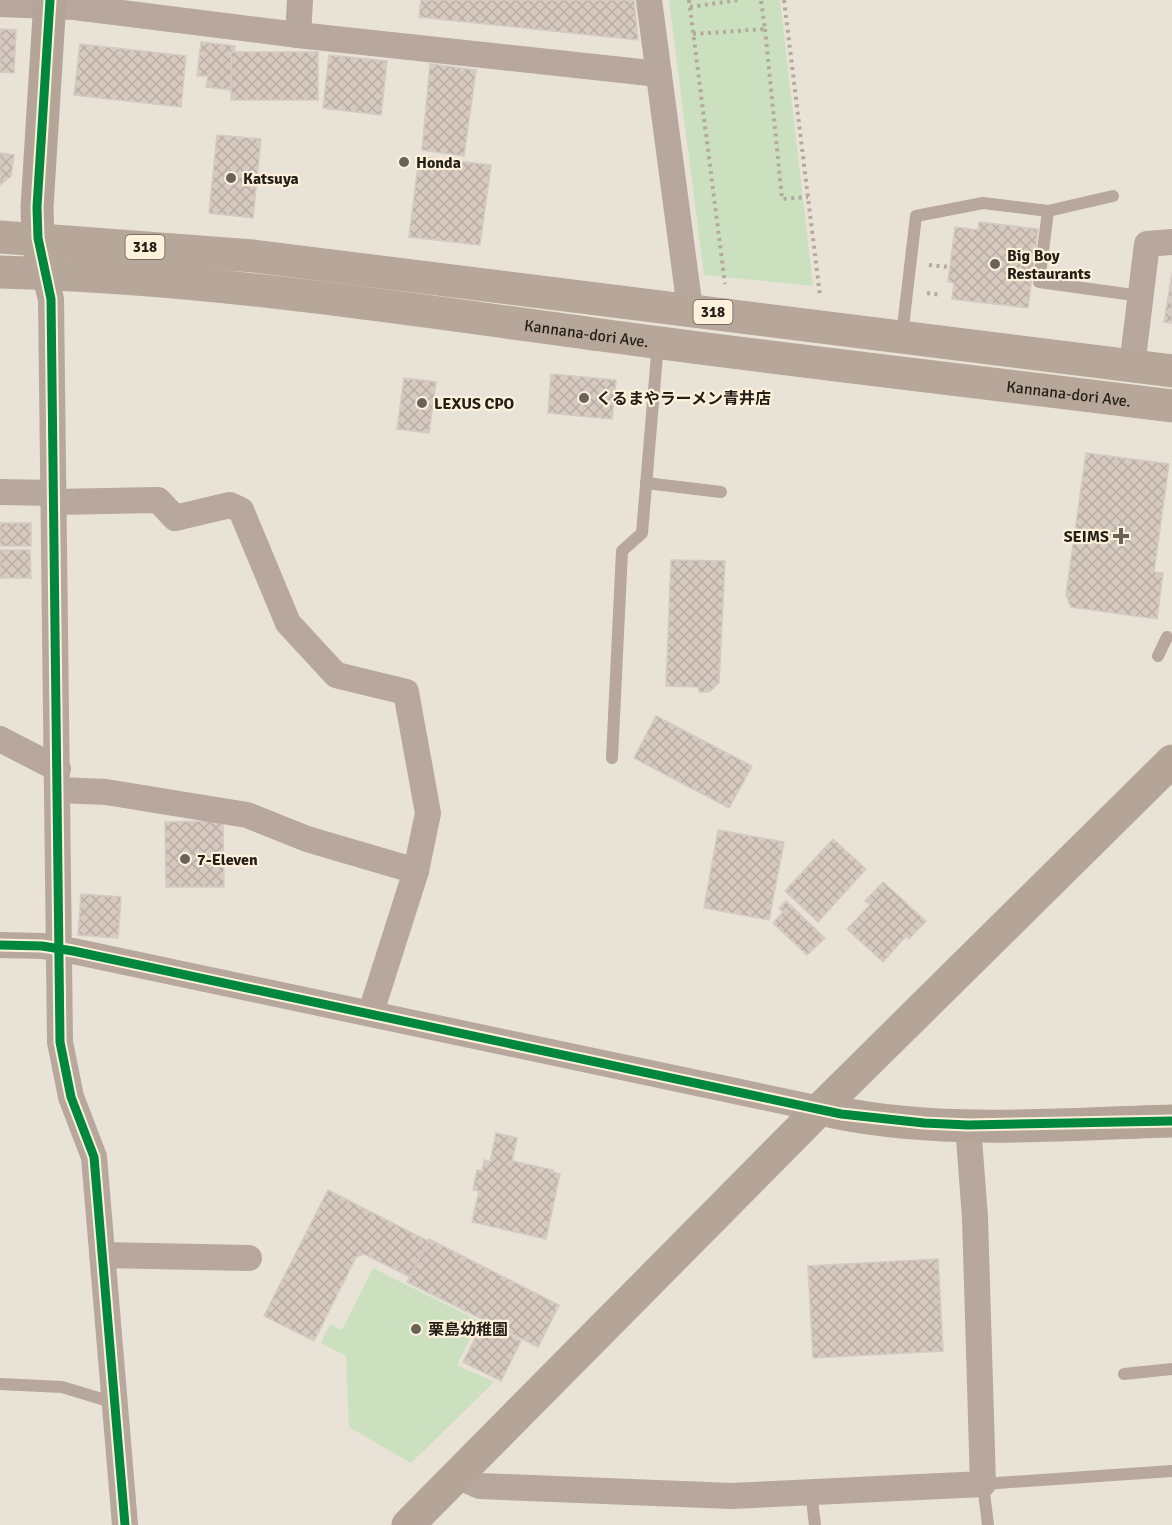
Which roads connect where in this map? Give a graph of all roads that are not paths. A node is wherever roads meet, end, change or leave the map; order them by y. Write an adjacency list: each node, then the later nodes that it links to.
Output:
1 (300, 0): 5 (street)
2 (649, 0): 6 (street)
3 (49, 3): 4 (street); 5 (street); 10 (street)
4 (0, 4)
5 (298, 35): 6 (street)
6 (659, 74): 15 (street)
7 (1113, 196): 8 (lane)
8 (1048, 211): 14 (lane); 16 (lane)
9 (0, 237): 10 (main road, 318)
10 (38, 238): 13 (street); 15 (main road, 318)
11 (1172, 242): 14 (street)
12 (0, 272): 13 (main road, Kannana-dori Ave. / 318)
13 (44, 273): 17 (main road, Kannana-dori Ave. / 318); 24 (street)
14 (1141, 296): 18 (street)
15 (690, 309): 16 (main road, 318)
16 (902, 336): 18 (main road, 318)
17 (658, 343): 20 (main road, Kannana-dori Ave. / 318); 21 (lane)
18 (1132, 366): 19 (main road, 318)
19 (1172, 371)
20 (1172, 406)
21 (646, 483): 23 (lane); 28 (lane)
22 (0, 492): 24 (street)
23 (721, 492)
24 (53, 497): 30 (street); 31 (street)
25 (1167, 637): 26 (lane)
26 (1158, 656)
27 (0, 739): 30 (street)
28 (612, 758)
29 (1172, 761): 35 (street)
30 (58, 780): 31 (street); 33 (street)
31 (416, 871): 34 (street)
32 (0, 945): 33 (street)
33 (60, 948): 34 (street); 38 (street)
34 (370, 1012): 35 (street)
35 (820, 1109): 37 (street); 45 (street)
36 (1172, 1121): 37 (street)
37 (968, 1125): 46 (street)
38 (102, 1255): 39 (street); 43 (street)
39 (249, 1258)
40 (1172, 1369): 41 (lane)
41 (1124, 1374)
42 (0, 1384): 43 (lane)
43 (115, 1403): 48 (street)
44 (1172, 1471): 46 (lane)
45 (457, 1476): 47 (street); 49 (street)
46 (983, 1484): 47 (street); 51 (lane)
47 (811, 1492): 50 (lane)
48 (125, 1525)
49 (408, 1525)
50 (814, 1525)
51 (988, 1525)

